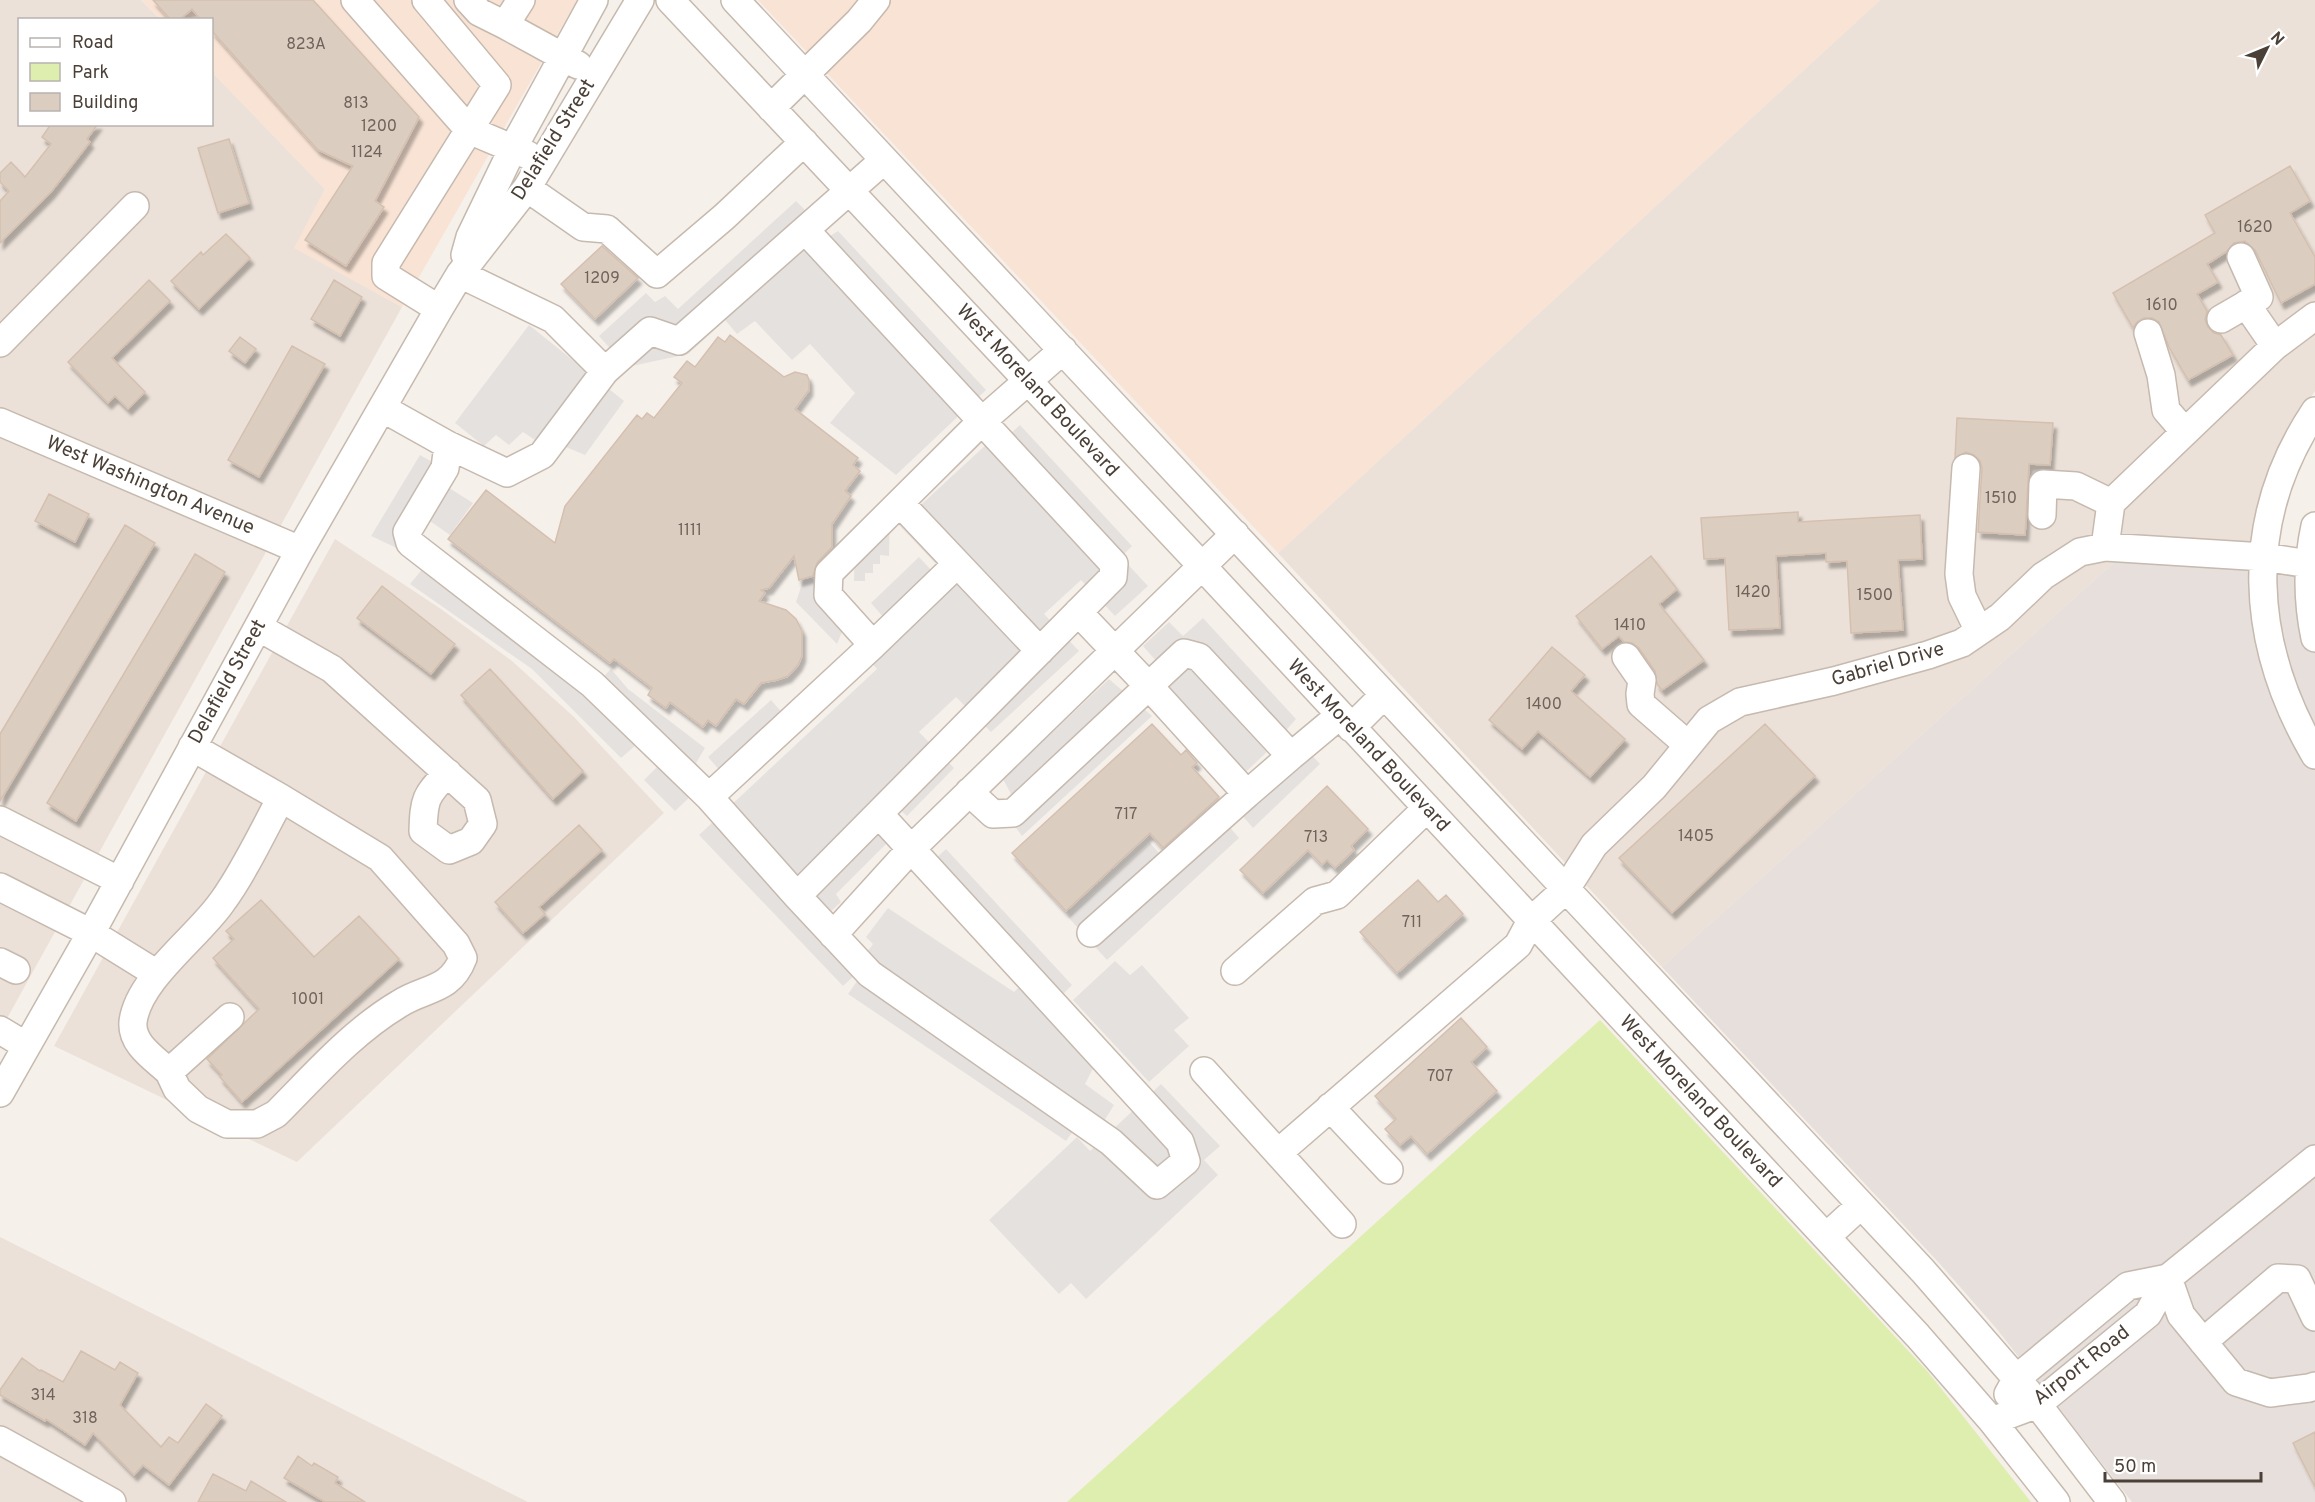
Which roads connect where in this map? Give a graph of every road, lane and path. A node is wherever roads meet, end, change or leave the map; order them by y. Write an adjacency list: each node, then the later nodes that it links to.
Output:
1 (355, 0): 15 (street)
2 (426, 0): 15 (street)
3 (468, 0): 10 (street)
4 (521, 0): 10 (street)
5 (594, 0): 11 (street, Delafield Street)
6 (640, 0): 12 (street, Delafield Street)
7 (670, 0): 14 (street, West Moreland Boulevard)
8 (735, 0): 13 (street)
9 (876, 0): 13 (street)
10 (505, 25): 11 (street)
11 (562, 57): 12 (street); 17 (street, Delafield Street)
12 (595, 74): 19 (street, Delafield Street)
13 (805, 75): 14 (street); 18 (street)
14 (771, 108): 16 (street, West Moreland Boulevard)
15 (469, 130): 17 (street); 27 (street)
16 (804, 142): 20 (street); 21 (street, West Moreland Boulevard)
17 (513, 148): 19 (street); 25 (street, Delafield Street)
18 (884, 160): 21 (street); 33 (street)
19 (542, 163): 20 (street, Delafield Street)
20 (527, 188): 25 (street, Delafield Street)
21 (850, 192): 23 (street); 35 (street, West Moreland Boulevard)
22 (135, 206): 31 (street)
23 (806, 231): 34 (street); 38 (street)
24 (2241, 257): 26 (street)
25 (460, 273): 27 (street, Delafield Street); 34 (street)
26 (2246, 304): 29 (street); 32 (street)
27 (439, 309): 36 (street, Delafield Street)
28 (2315, 316): 32 (street)
29 (2221, 319)
30 (2148, 333): 40 (street)
31 (0, 343)
32 (2275, 346): 40 (street)
33 (1063, 350): 35 (street); 47 (street)
34 (605, 371): 41 (street)
35 (1028, 381): 38 (street); 53 (street, West Moreland Boulevard)
36 (381, 408): 41 (street); 49 (street, Delafield Street)
37 (2315, 411): 50 (street)
38 (982, 421): 43 (street); 54 (street)
39 (0, 422): 49 (street, West Washington Avenue)
40 (2185, 432): 44 (street)
41 (448, 446): 72 (street)
42 (1966, 468): 56 (street)
43 (900, 503): 51 (street); 58 (street)
44 (2111, 503): 45 (street); 48 (street)
45 (2042, 515)
46 (2315, 526): 52 (street)
47 (1235, 534): 53 (street); 63 (street)
48 (2105, 547): 50 (street, Gabriel Drive); 56 (street, Gabriel Drive)
49 (300, 550): 55 (street, Delafield Street)
50 (2264, 557): 52 (street, Gabriel Drive); 67 (street)
51 (957, 564): 58 (street); 60 (street)
52 (2312, 565): 57 (street)
53 (1202, 567): 59 (street); 64 (street, West Moreland Boulevard)
54 (1078, 612): 59 (street); 60 (street)
55 (258, 627): 66 (street, Delafield Street); 69 (street)
56 (1980, 631): 65 (street, Gabriel Drive)
57 (2315, 638)
58 (873, 645): 72 (street)
59 (1116, 650): 62 (street); 70 (street)
60 (1040, 651): 75 (street)
61 (1626, 657): 65 (street)
62 (1149, 686): 68 (street); 70 (street); 71 (street)
63 (1384, 695): 64 (street); 80 (street)
64 (1345, 722): 68 (street); 74 (street, West Moreland Boulevard)
65 (1688, 745): 80 (street, Gabriel Drive)
66 (192, 747): 73 (street); 78 (street, Delafield Street)
67 (2315, 755)
68 (1291, 756): 71 (street)
69 (448, 773)
70 (969, 792): 77 (street)
71 (1247, 794): 84 (street)
72 (709, 797): 81 (street)
73 (281, 798): 87 (street); 92 (street)
74 (1426, 809): 82 (street, West Moreland Boulevard); 86 (street)
75 (879, 814): 77 (street); 81 (street)
76 (0, 820): 78 (street)
77 (911, 849): 85 (street); 85 (street)
78 (120, 881): 83 (street, Delafield Street)
79 (0, 887): 83 (street)
80 (1566, 889): 82 (street, Gabriel Drive); 98 (street)
81 (797, 896): 85 (street)
82 (1531, 921): 94 (street, Gabriel Drive); 100 (street, West Moreland Boulevard)
83 (91, 933): 87 (street); 90 (street, Delafield Street)
84 (1091, 933)
85 (833, 935)
86 (1235, 971)
87 (157, 974): 92 (street)
88 (230, 1017): 92 (street)
89 (0, 1030): 90 (street)
90 (25, 1046): 93 (street, Delafield Street)
91 (1204, 1071): 95 (street)
92 (169, 1072)
93 (0, 1093)
94 (1330, 1107): 95 (street, Gabriel Drive); 97 (street)
95 (1278, 1153): 99 (street)
96 (2315, 1159): 101 (street, Airport Road)
97 (1389, 1170)
98 (1861, 1205): 100 (street); 104 (street)
99 (1342, 1224)
100 (1826, 1237): 107 (street, West Moreland Boulevard)
101 (2168, 1278): 103 (street); 104 (street, Airport Road); 106 (street, Airport Road)
102 (2315, 1317): 103 (street)
103 (2203, 1342): 105 (street)
104 (2017, 1378): 106 (street); 107 (street, Airport Road)
105 (2315, 1386)
106 (2038, 1404): 107 (street, Airport Road); 111 (street)
107 (1992, 1421): 110 (street, West Moreland Boulevard)
108 (0, 1440): 109 (street)
109 (112, 1502)
110 (2056, 1502)
111 (2112, 1502)

